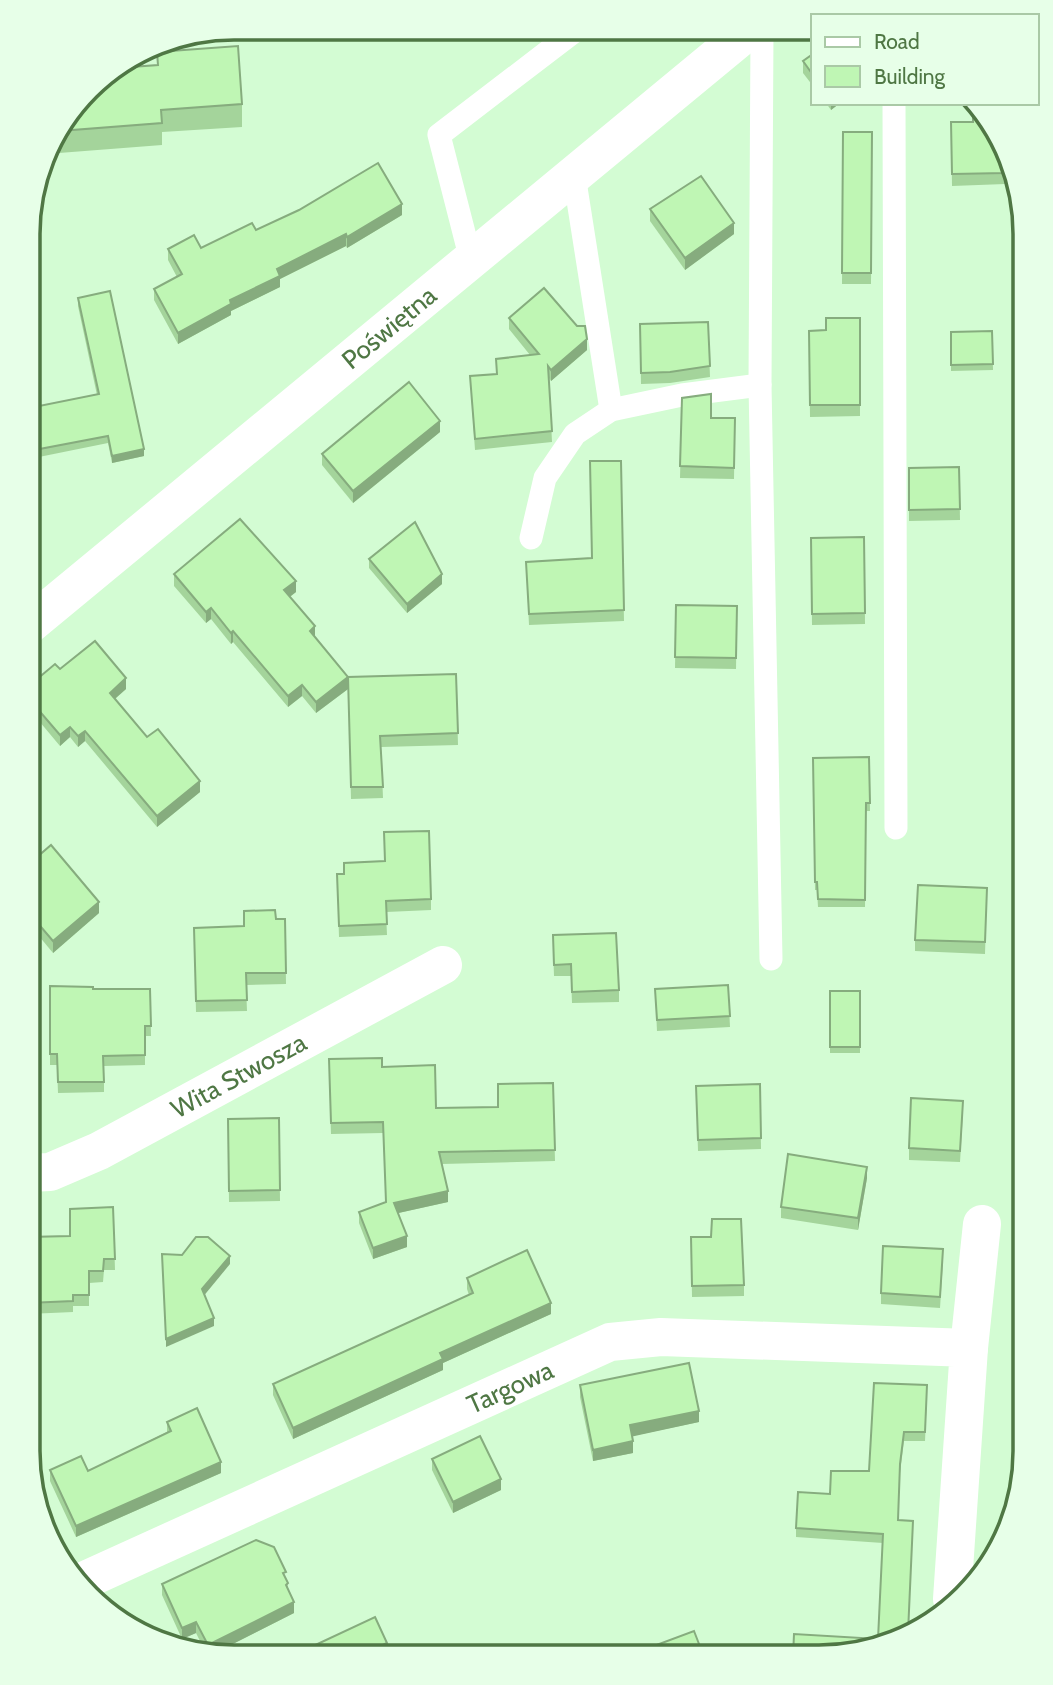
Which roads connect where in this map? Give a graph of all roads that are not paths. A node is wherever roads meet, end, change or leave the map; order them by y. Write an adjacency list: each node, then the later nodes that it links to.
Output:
1 (563, 40): 6 (lane)
2 (737, 40): 5 (street, Poświętna)
3 (762, 40): 7 (lane)
4 (894, 105): 11 (lane)
5 (574, 175): 6 (street, Poświętna); 8 (lane)
6 (471, 260): 10 (street, Poświętna)
7 (760, 384): 8 (lane); 12 (lane)
8 (611, 410): 9 (lane)
9 (531, 538)
10 (40, 616)
11 (896, 828)
12 (771, 959)
13 (443, 965): 14 (street, Wita Stwosza)
14 (40, 1172)
15 (982, 1224): 16 (street)
16 (969, 1348): 17 (street, Targowa); 18 (street)
17 (89, 1579)
18 (953, 1591)

